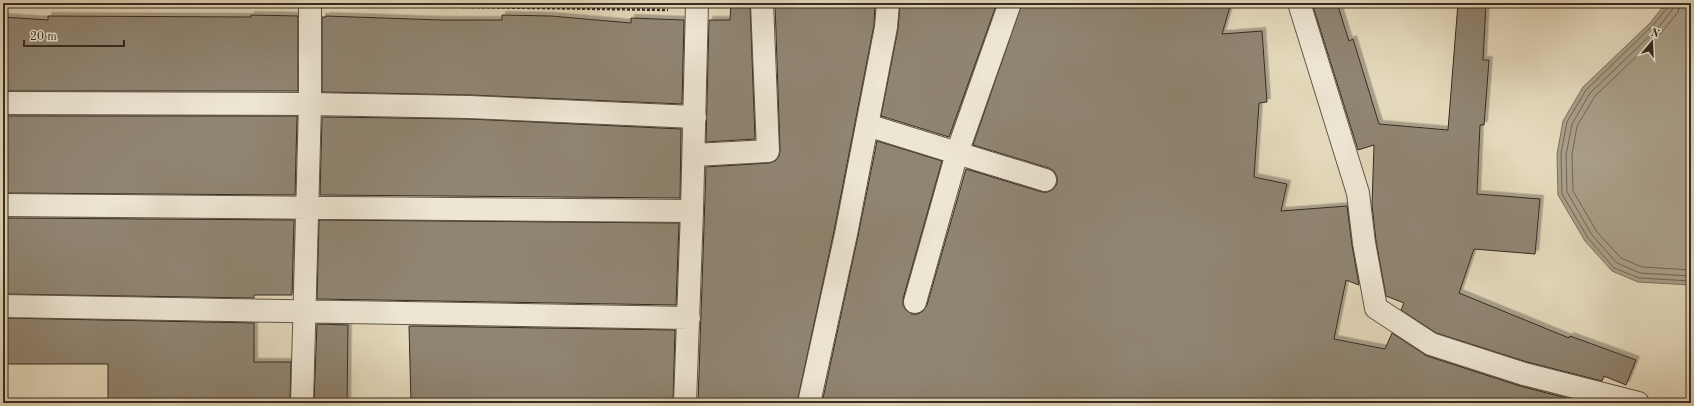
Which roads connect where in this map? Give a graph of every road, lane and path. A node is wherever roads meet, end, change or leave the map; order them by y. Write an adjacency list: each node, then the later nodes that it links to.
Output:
1 (3, 3): 6 (path)
2 (762, 3): 13 (street)
3 (888, 3): 11 (street)
4 (1010, 3): 12 (street)
5 (1299, 3): 25 (street)
6 (310, 4): 7 (path); 9 (street)
7 (697, 7): 10 (street)
8 (3, 103): 9 (street)
9 (310, 104): 10 (street); 16 (street)
10 (695, 117): 13 (street)
11 (867, 125): 12 (street); 24 (street)
12 (957, 153): 14 (street); 18 (street)
13 (694, 155): 17 (street)
14 (1045, 180)
15 (3, 205): 16 (street)
16 (307, 208): 17 (street); 20 (street)
17 (692, 211): 21 (street)
18 (915, 302)
19 (3, 306): 20 (street)
20 (304, 311): 21 (street); 22 (street)
21 (689, 318): 23 (street)
22 (302, 403)
23 (686, 403)
24 (808, 403)
25 (1638, 403)

